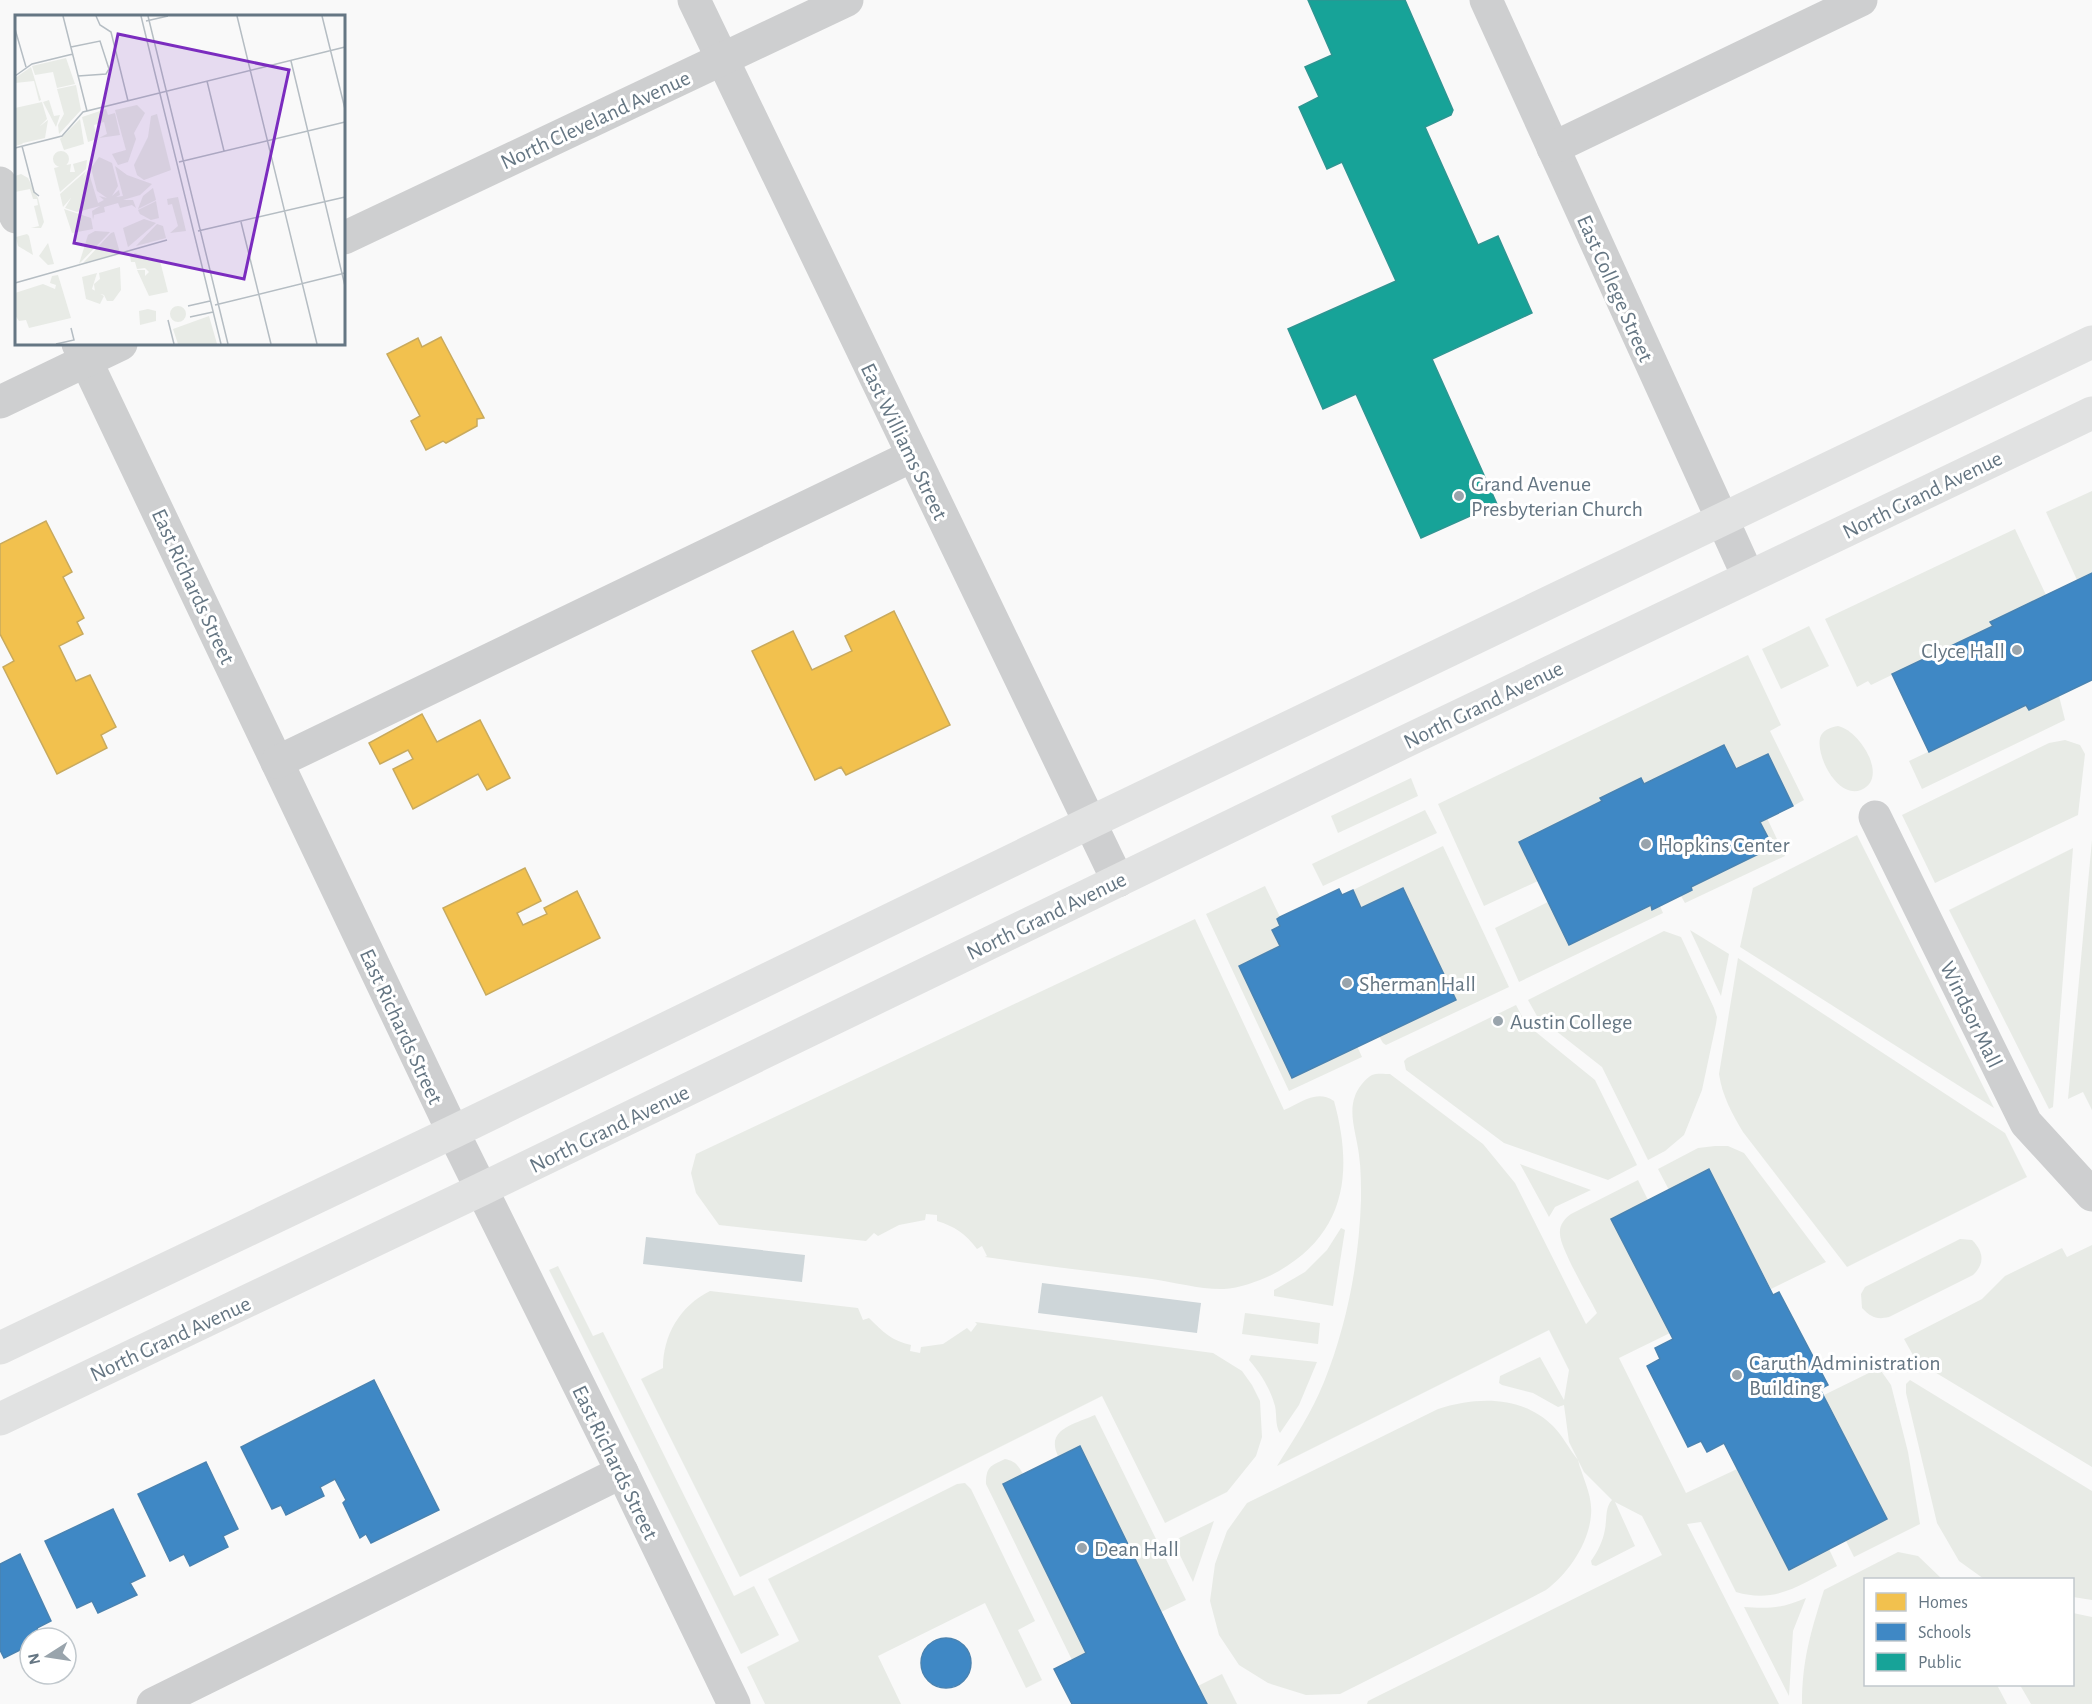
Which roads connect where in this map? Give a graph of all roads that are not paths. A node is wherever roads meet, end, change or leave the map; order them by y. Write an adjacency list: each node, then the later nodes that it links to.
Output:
1 (694, 0): 5 (street, East Williams Street)
2 (847, 0): 5 (street, North Cleveland Avenue)
3 (1486, 0): 6 (street, East College Street)
4 (1861, 0): 6 (street)
5 (722, 59): 9 (street, North Cleveland Avenue); 15 (street, East Williams Street)
6 (1553, 148): 16 (street, East College Street)
7 (0, 183): 8 (street)
8 (15, 215)
9 (345, 238)
10 (2092, 342): 16 (main road)
11 (116, 345): 12 (street)
12 (82, 352): 13 (street); 18 (street, East Richards Street)
13 (0, 402)
14 (2092, 413): 17 (main road, North Grand Avenue)
15 (912, 456): 18 (street); 20 (street, East Williams Street)
16 (1721, 520): 17 (street, East College Street); 20 (main road)
17 (1748, 576): 21 (main road, North Grand Avenue)
18 (277, 762): 22 (street, East Richards Street)
19 (1875, 818): 24 (street, Windsor Mall)
20 (1089, 823): 21 (street, East Williams Street); 22 (main road)
21 (1118, 880): 23 (main road, North Grand Avenue)
22 (453, 1132): 23 (street, East Richards Street); 25 (main road)
23 (483, 1190): 26 (main road, North Grand Avenue); 27 (street, East Richards Street)
24 (2092, 1195)
25 (0, 1348)
26 (0, 1419)
27 (622, 1472): 28 (street); 29 (street, East Richards Street)
28 (153, 1704)
29 (734, 1704)

